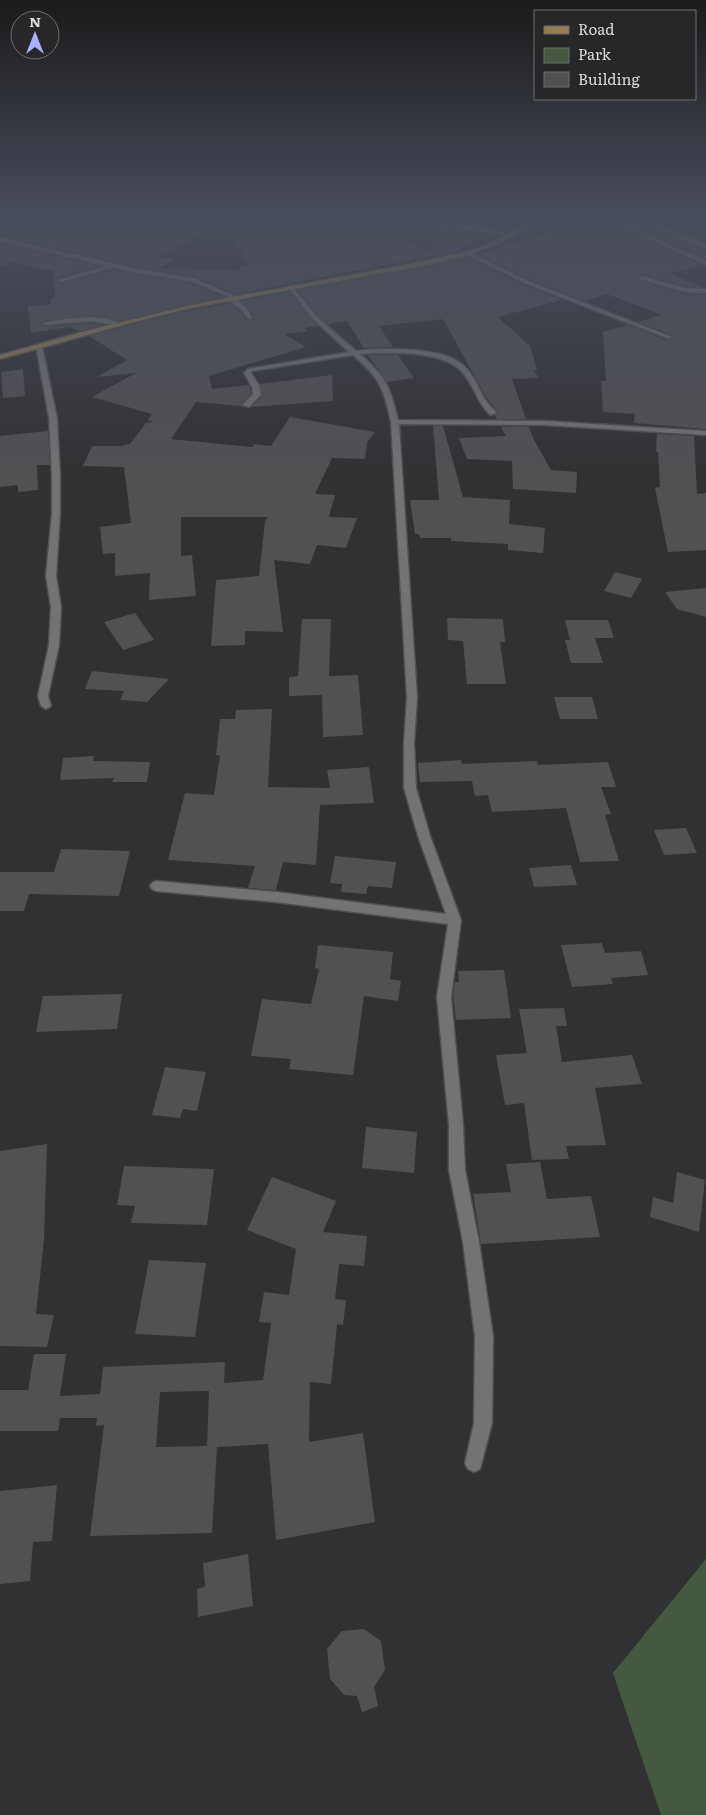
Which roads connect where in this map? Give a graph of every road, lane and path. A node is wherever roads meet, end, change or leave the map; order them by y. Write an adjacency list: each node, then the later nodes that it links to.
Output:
1 (200, 306): 7 (street)
2 (241, 306): 5 (street)
3 (305, 306): 10 (street)
4 (588, 306): 8 (street)
5 (250, 318)
6 (46, 323): 7 (street)
7 (120, 324): 9 (street)
8 (669, 337)
9 (39, 346): 11 (street); 16 (street)
10 (353, 353): 12 (street); 13 (street); 14 (street)
11 (0, 357)
12 (246, 405)
13 (493, 413)
14 (395, 422): 15 (street); 18 (street)
15 (706, 434)
16 (46, 706)
17 (156, 886): 18 (street)
18 (454, 920): 19 (street)
19 (474, 1462)

